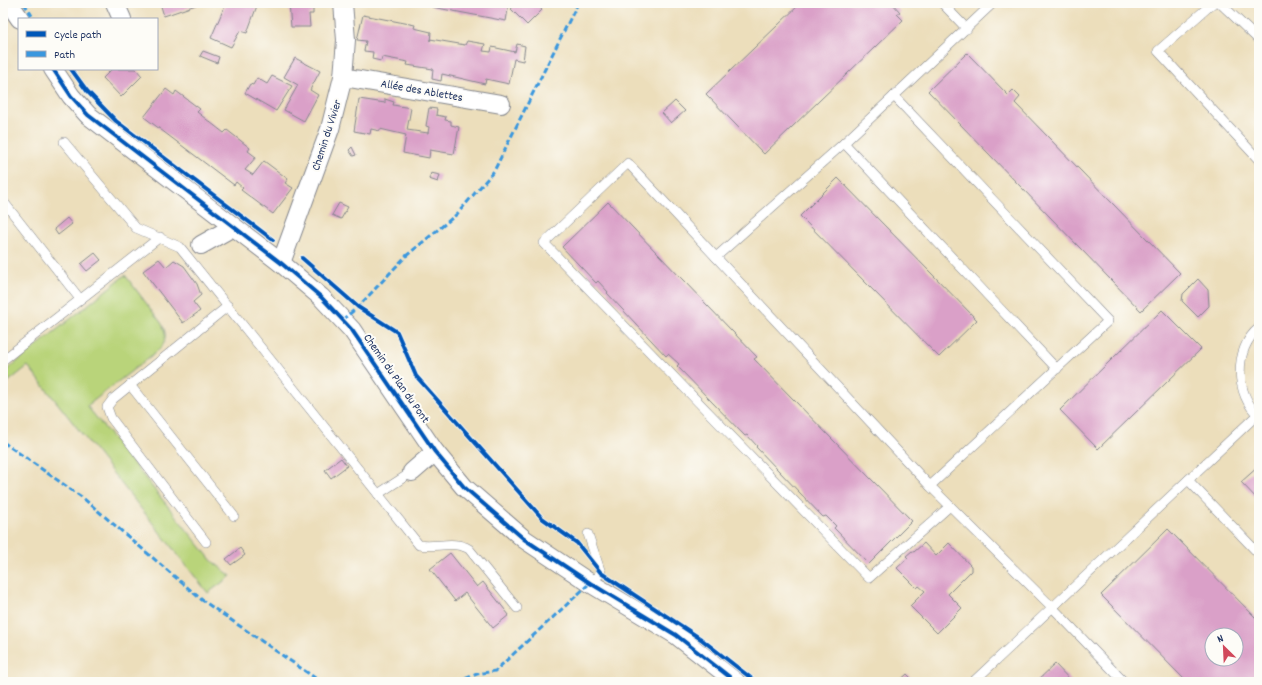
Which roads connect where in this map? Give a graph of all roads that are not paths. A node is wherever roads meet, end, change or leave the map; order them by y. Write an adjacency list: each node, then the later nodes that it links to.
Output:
1 (9, 3): 8 (street)
2 (115, 3): 9 (street)
3 (343, 3): 13 (street, Chemin du Vivier)
4 (942, 3): 10 (lane)
5 (993, 3): 10 (lane)
6 (1213, 3): 18 (lane)
7 (1220, 3): 11 (lane)
8 (19, 18)
9 (122, 18)
10 (967, 29): 14 (lane)
11 (1259, 40)
12 (54, 70): 20 (street, Chemin du Plan du Pont)
13 (343, 77): 15 (street, Allée des Ablettes); 25 (street, Chemin du Vivier)
14 (894, 96): 17 (lane); 30 (lane)
15 (501, 104)
16 (64, 142): 21 (lane)
17 (844, 143): 24 (lane); 30 (lane)
18 (1259, 160)
19 (3, 201): 26 (lane)
20 (233, 227): 22 (street); 25 (street, Chemin du Plan du Pont)
21 (160, 237): 23 (lane); 26 (lane)
22 (201, 245): 23 (lane)
23 (185, 253): 27 (lane)
24 (716, 257): 36 (lane); 38 (lane)
25 (281, 263): 33 (street, Chemin du Plan du Pont)
26 (80, 299): 29 (lane)
27 (228, 306): 31 (lane); 37 (lane)
28 (1259, 328): 32 (lane)
29 (3, 360)
30 (1057, 369): 36 (lane)
31 (130, 385): 39 (lane); 41 (lane)
32 (1258, 416): 35 (lane)
33 (435, 452): 34 (street); 43 (street, Chemin du Plan du Pont)
34 (412, 472): 37 (lane)
35 (1188, 480): 42 (lane); 45 (lane)
36 (930, 486): 38 (lane)
37 (378, 494): 44 (lane)
38 (950, 506): 45 (lane)
39 (234, 516)
40 (588, 534): 43 (lane)
41 (206, 542)
42 (1259, 554)
43 (590, 583): 46 (street, Chemin du Plan du Pont)
44 (517, 608)
45 (1052, 608): 47 (lane); 48 (lane)
46 (736, 682)
47 (973, 682)
48 (1124, 682)

